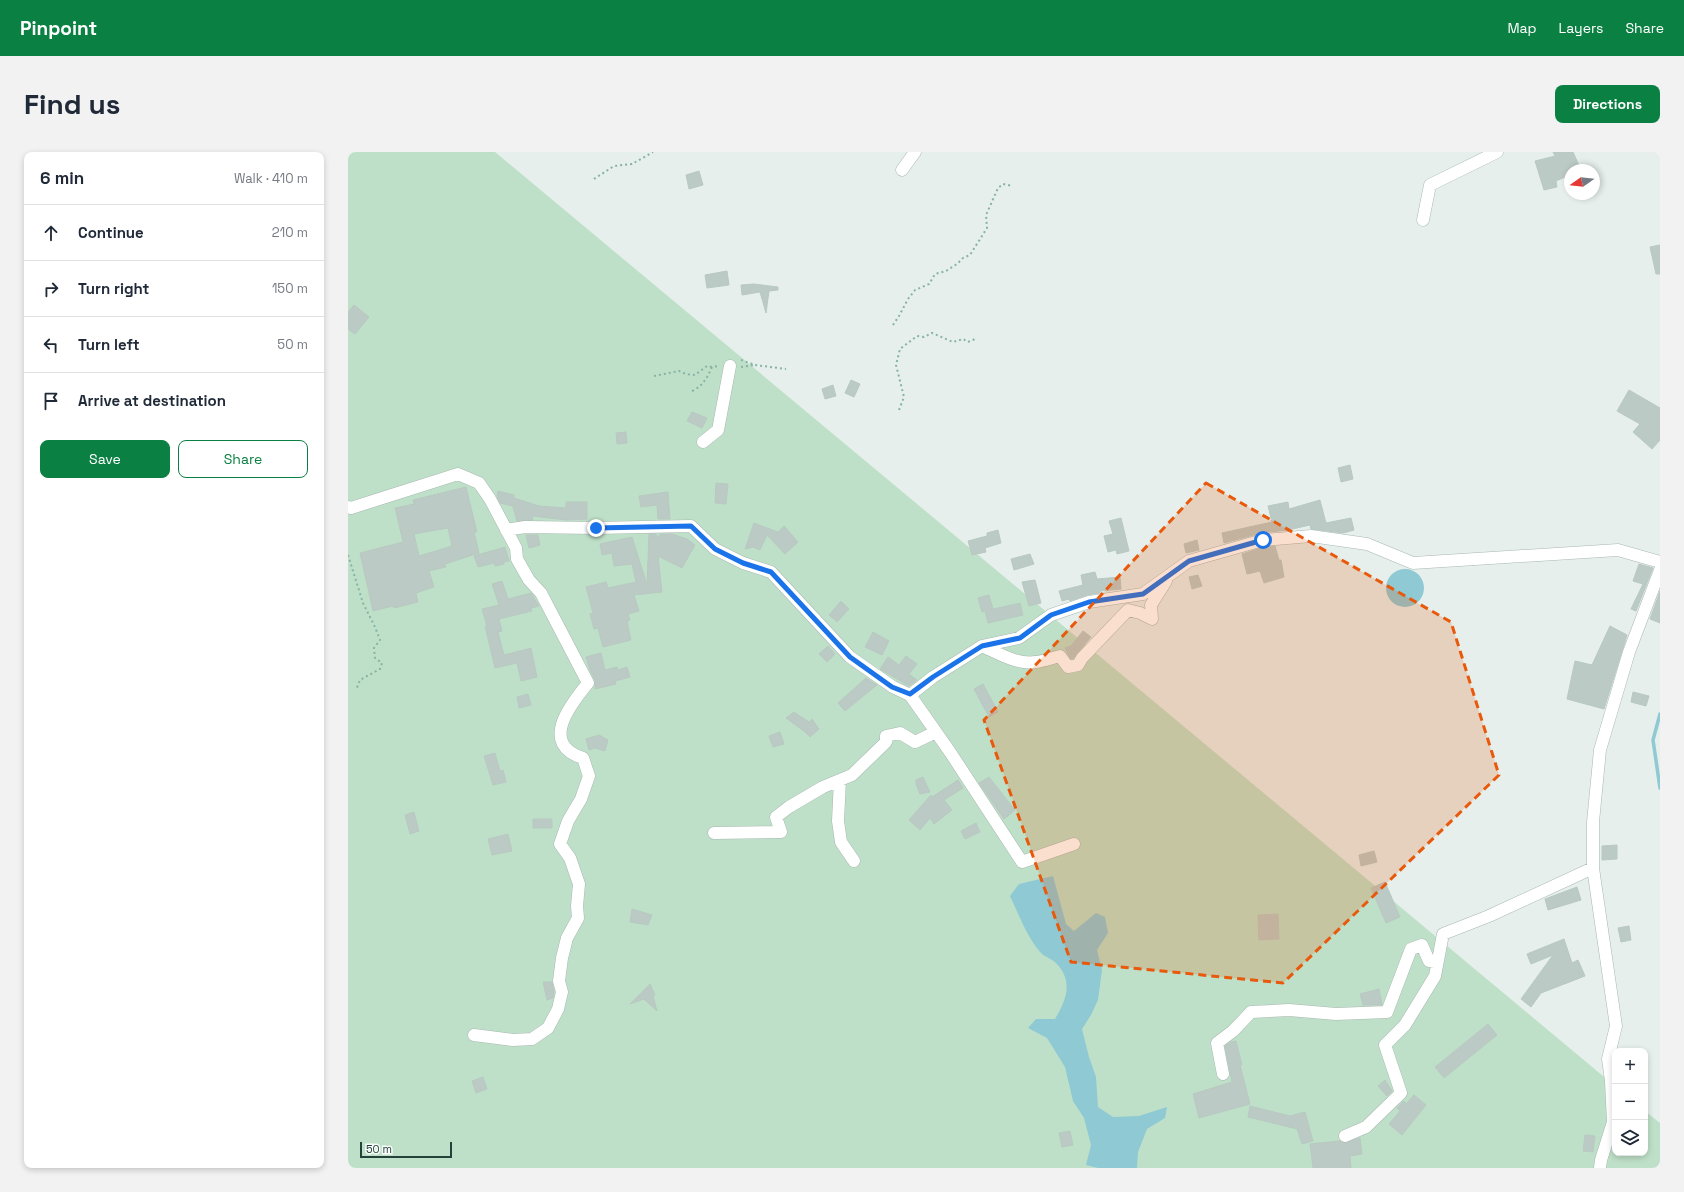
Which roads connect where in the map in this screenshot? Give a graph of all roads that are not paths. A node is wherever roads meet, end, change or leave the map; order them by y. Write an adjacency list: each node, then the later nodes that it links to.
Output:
1 (915, 152): 3 (street)
2 (1497, 152): 4 (street)
3 (902, 170)
4 (1423, 220)
5 (733, 362): 6 (street)
6 (703, 442)
7 (348, 507): 8 (street)
8 (506, 530): 13 (street); 21 (street)
9 (1660, 562): 11 (street)
10 (1660, 570): 19 (street)
11 (1168, 576): 12 (street); 12 (street)
12 (982, 646): 13 (street)
13 (910, 694): 14 (street)
14 (936, 732): 15 (street); 17 (street)
15 (840, 780): 16 (street); 18 (street)
16 (714, 833)
17 (1074, 844)
18 (854, 861)
19 (1593, 868): 20 (street); 24 (street)
20 (1437, 962): 22 (street); 23 (street)
21 (474, 1035)
22 (1224, 1074)
23 (1345, 1136)
24 (1600, 1168)

